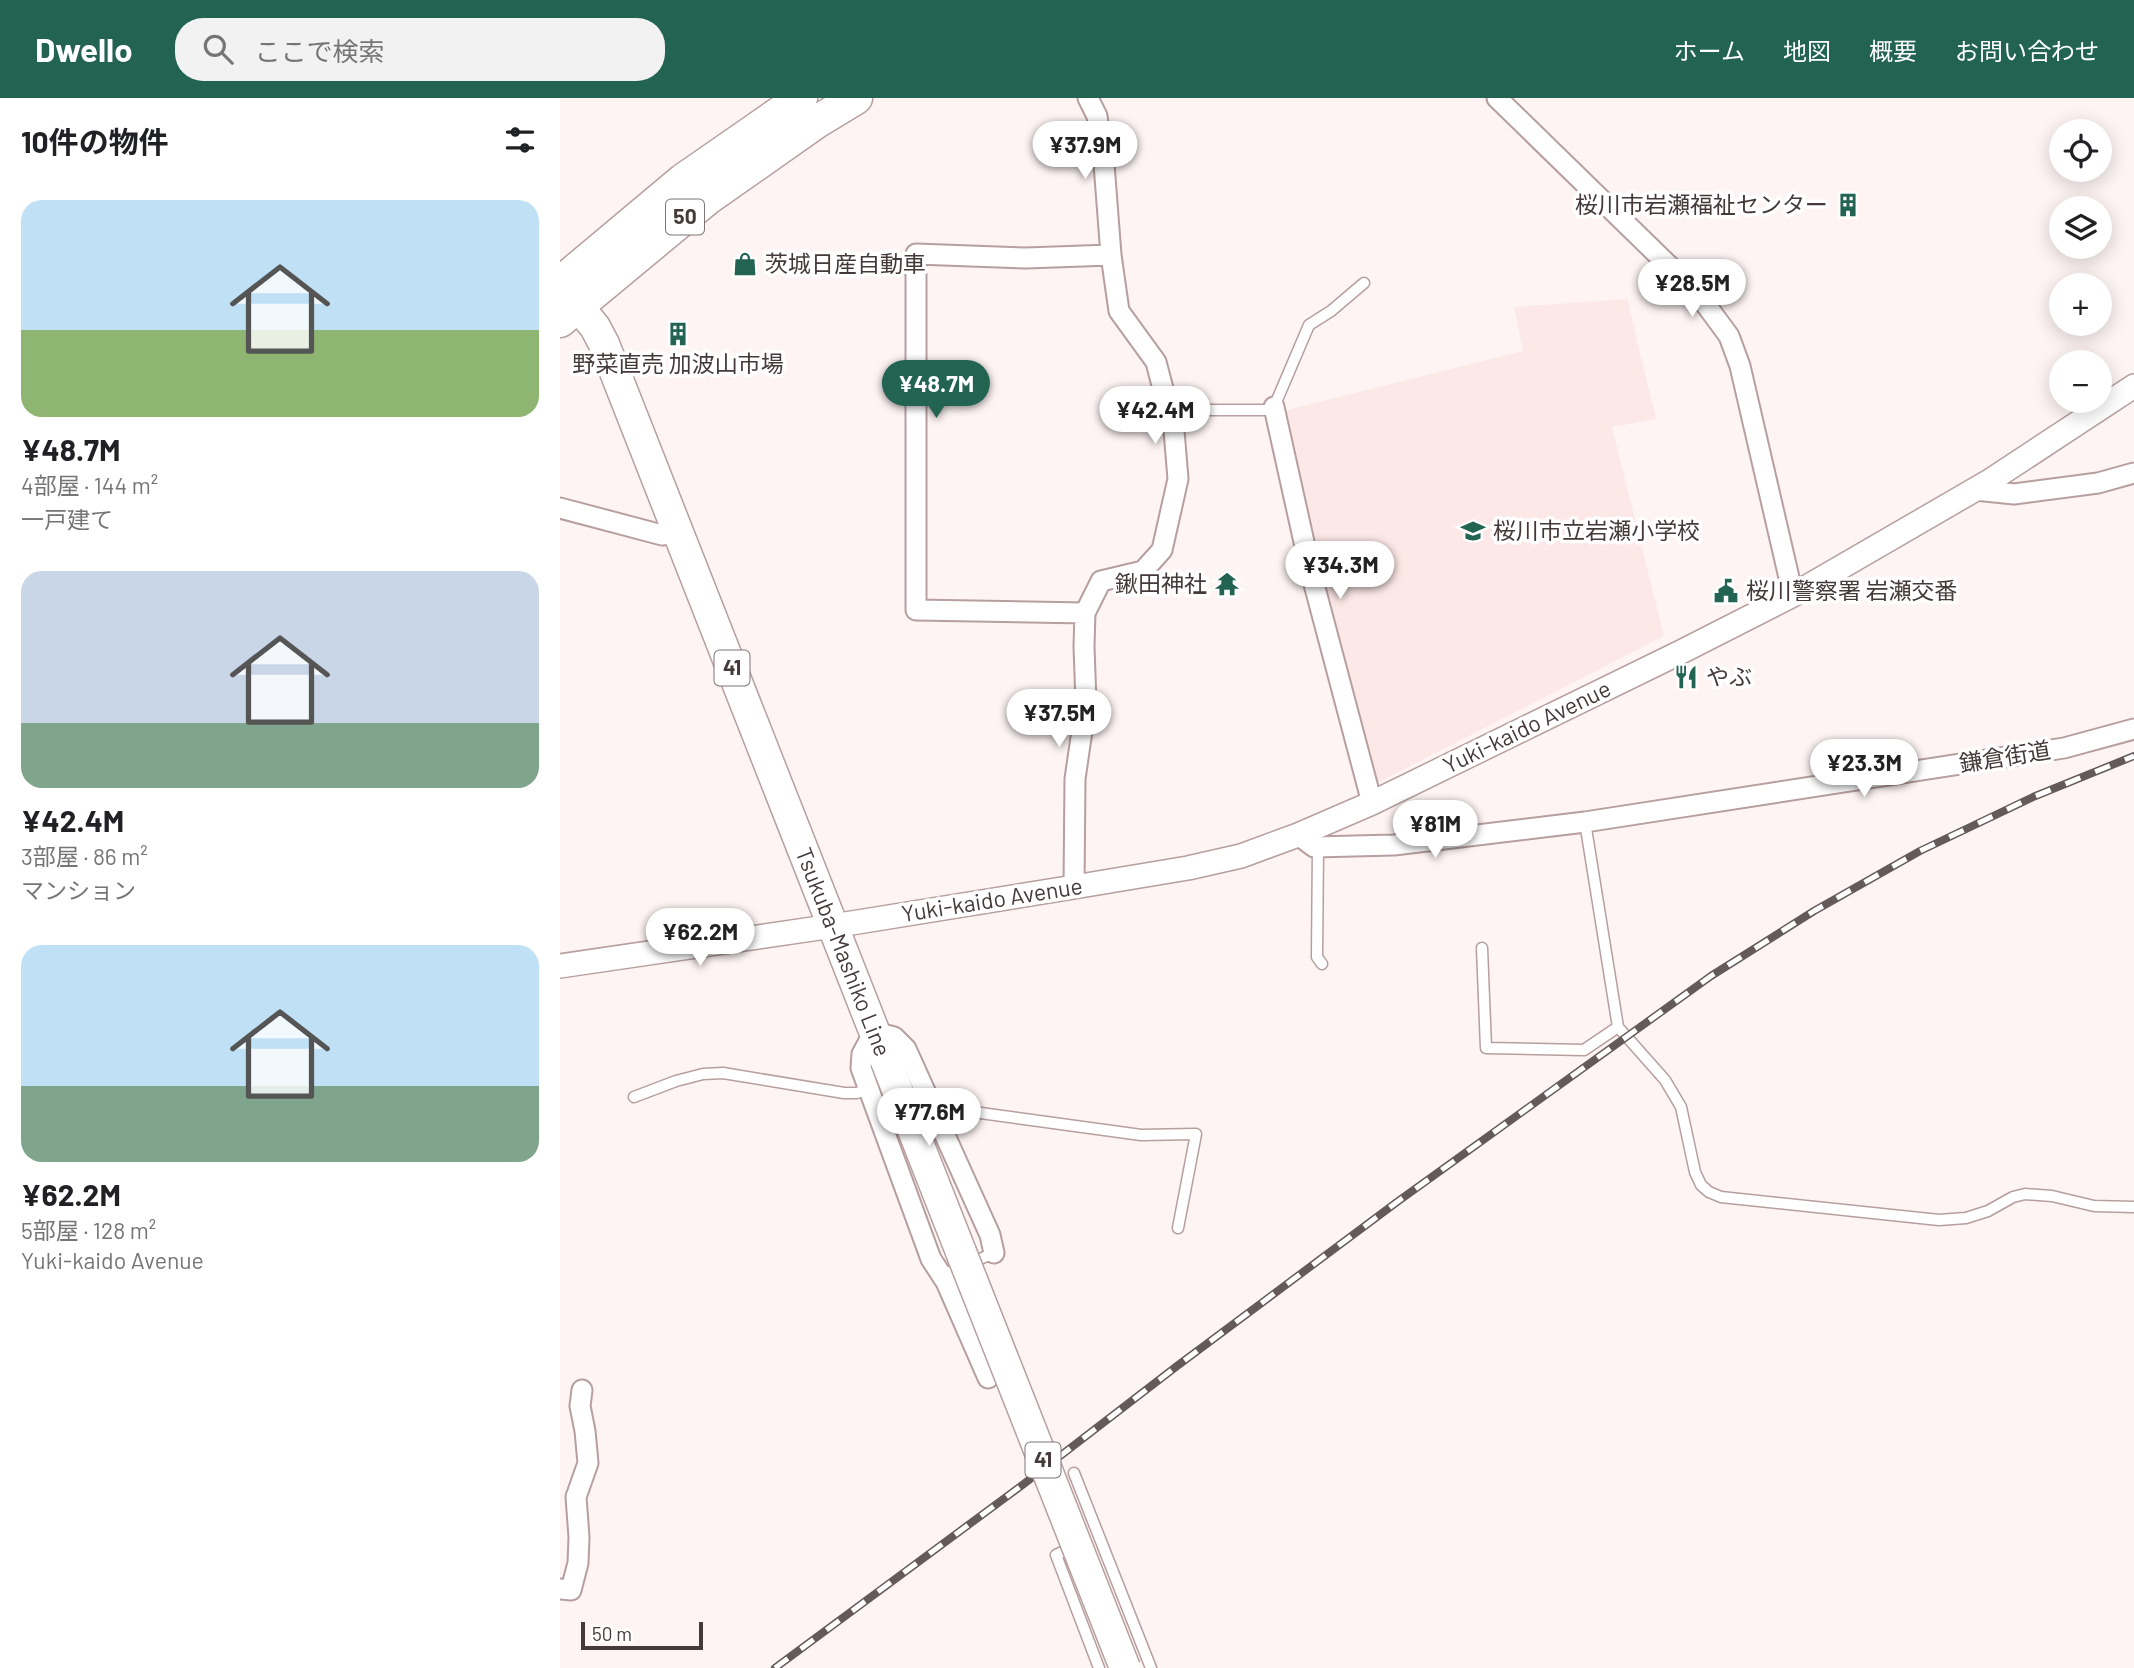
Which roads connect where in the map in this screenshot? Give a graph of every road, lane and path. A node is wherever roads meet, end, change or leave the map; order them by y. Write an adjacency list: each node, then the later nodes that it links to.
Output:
1 (801, 98): 7 (highway, 50)
2 (856, 98): 7 (highway, 50)
3 (1088, 98): 5 (street)
4 (1497, 98): 15 (street)
5 (1111, 255): 10 (street); 16 (street)
6 (1364, 283): 9 (lane)
7 (565, 299): 14 (main road, Tsukuba-Mashiko Line / 41)
8 (2134, 386): 12 (street, Yuki-kaido Avenue)
9 (1274, 407): 10 (lane); 18 (street)
10 (1168, 410): 16 (street)
11 (2134, 473): 12 (street)
12 (1975, 490): 15 (street, Yuki-kaido Avenue)
13 (560, 508): 14 (street)
14 (679, 533): 23 (main road, Tsukuba-Mashiko Line / 41)
15 (1793, 595): 18 (street, Yuki-kaido Avenue)
16 (1085, 613): 22 (street)
17 (2134, 729): 19 (street, 鎌倉街道)
18 (1372, 803): 20 (street, Yuki-kaido Avenue)
19 (1585, 822): 21 (street, 鎌倉街道); 27 (lane)
20 (1298, 835): 21 (street); 22 (street, Yuki-kaido Avenue)
21 (1318, 847): 25 (lane)
22 (1074, 887): 23 (street, Yuki-kaido Avenue)
23 (833, 926): 26 (street, Yuki-kaido Avenue); 28 (main road, Tsukuba-Mashiko Line / 41)
24 (1482, 948): 27 (lane)
25 (1322, 964)
26 (560, 967)
27 (1618, 1027): 32 (lane)
28 (874, 1032): 29 (street); 31 (street); 44 (main road, Tsukuba-Mashiko Line / 41, bridge)
29 (868, 1089): 30 (lane); 35 (street)
30 (635, 1097)
31 (934, 1109): 33 (lane); 34 (street)
32 (2134, 1208)
33 (1178, 1228)
34 (993, 1253): 35 (lane)
35 (942, 1275): 36 (street)
36 (988, 1378)
37 (582, 1390): 40 (street)
38 (1074, 1473): 39 (lane)
39 (1098, 1535): 41 (lane); 42 (lane)
40 (560, 1589)
41 (1137, 1634): 42 (lane); 45 (lane)
42 (1094, 1654): 43 (lane)
43 (1100, 1668)
44 (1125, 1668)
45 (1151, 1668)

